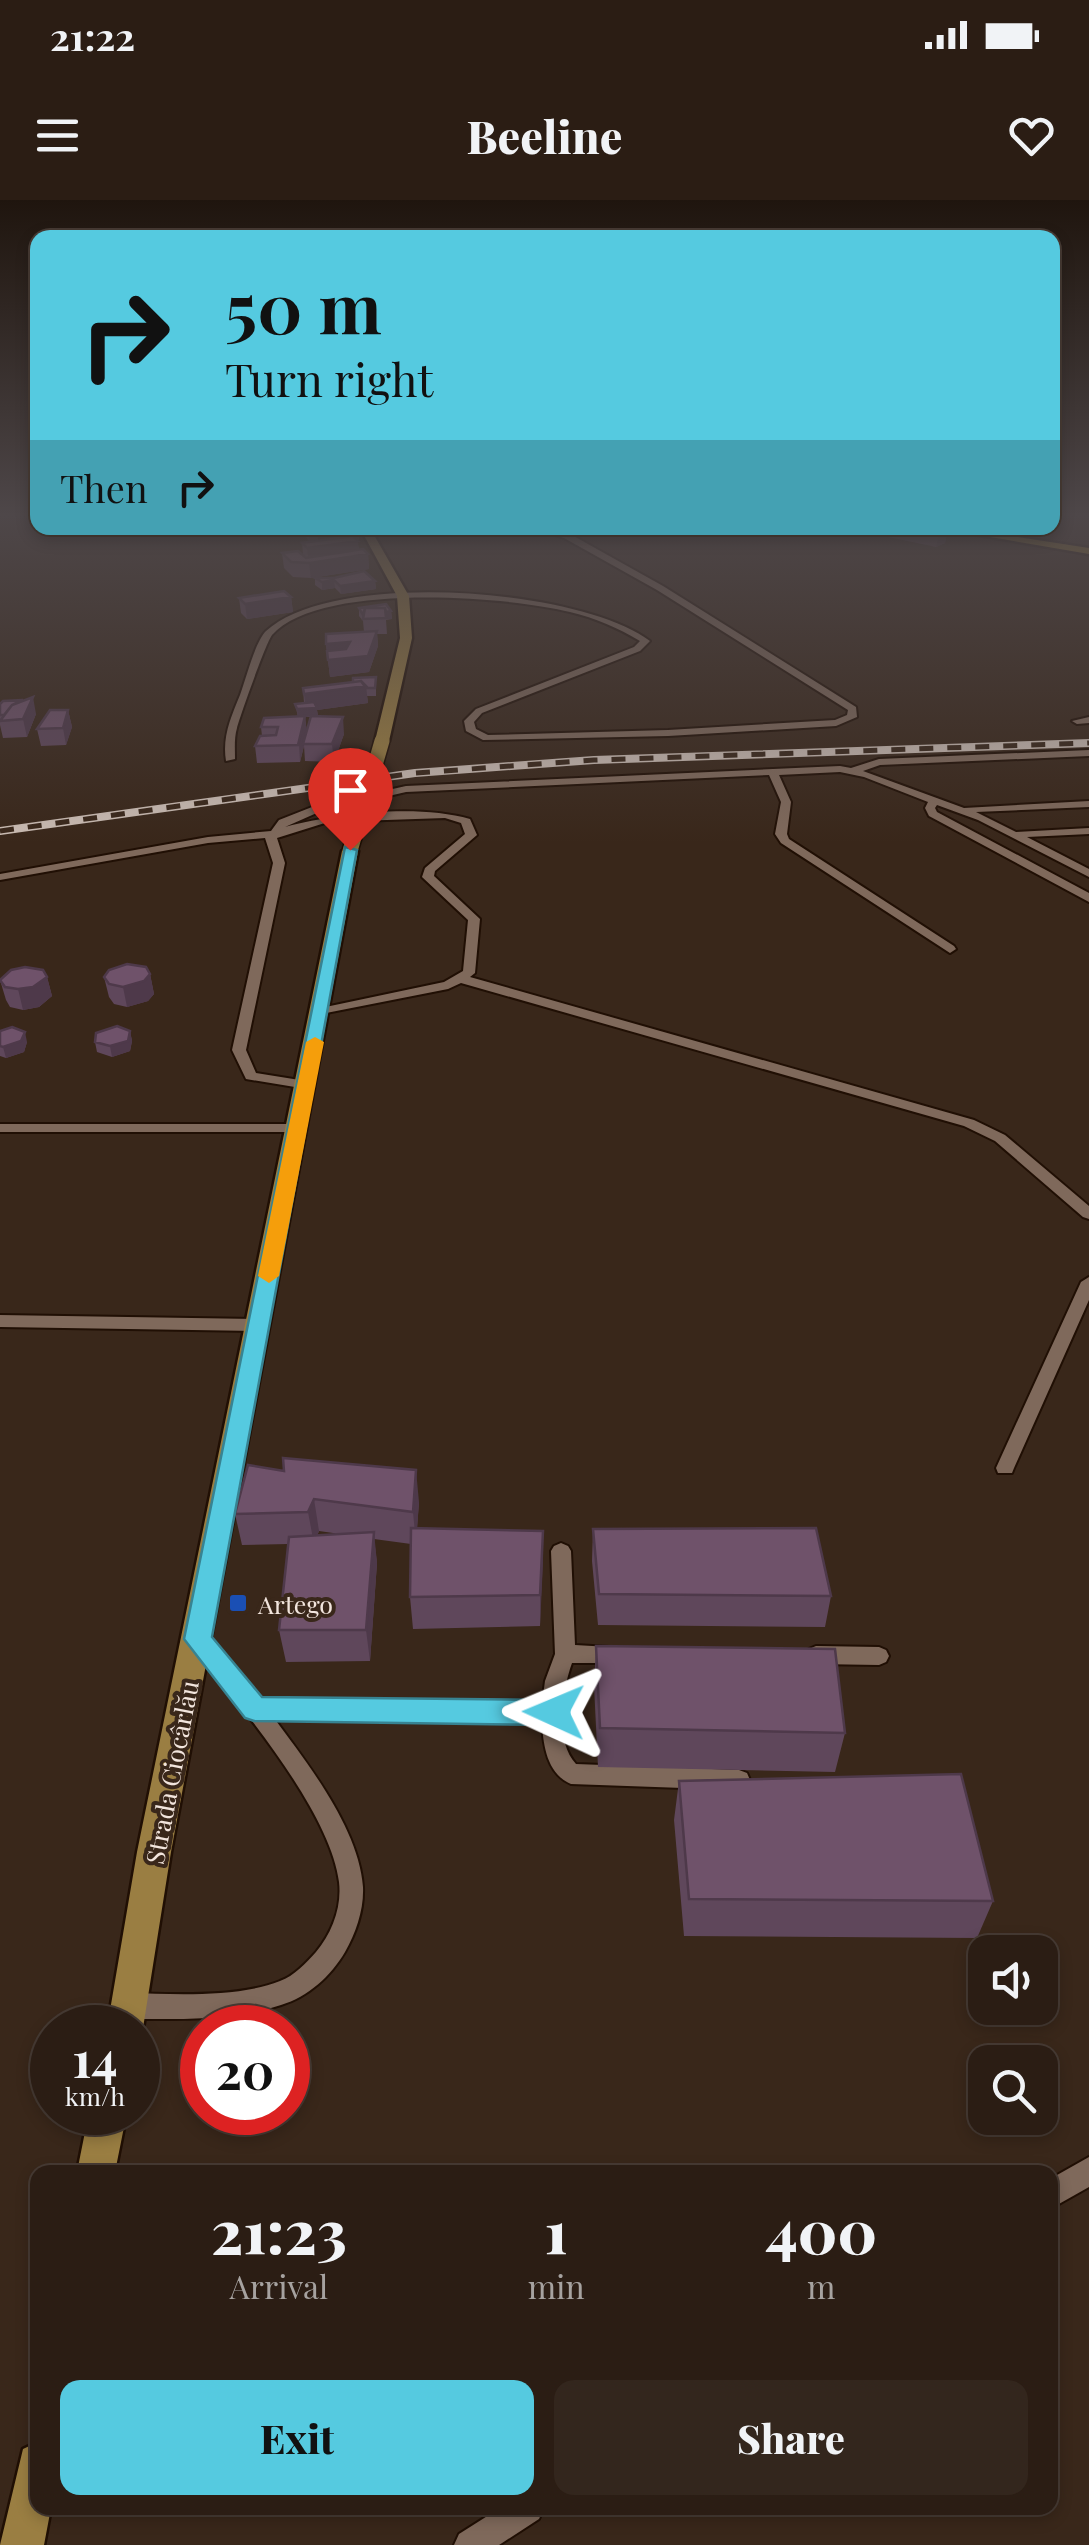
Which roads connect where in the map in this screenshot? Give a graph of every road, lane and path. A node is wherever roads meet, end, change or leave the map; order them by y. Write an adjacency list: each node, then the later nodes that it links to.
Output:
1 (277, 623): 8 (lane)
2 (405, 623): 22 (main road, Strada Ciocârlău, bridge)
3 (610, 623): 4 (lane)
4 (717, 623)
5 (1076, 720): 6 (lane)
6 (1089, 720)
7 (1089, 754): 9 (lane)
8 (230, 759)
9 (854, 771): 10 (lane); 11 (lane)
10 (773, 772): 15 (lane); 20 (lane)
11 (934, 801): 13 (lane); 19 (lane)
12 (1089, 804): 13 (lane)
13 (958, 809): 16 (lane)
14 (1089, 831): 16 (lane)
15 (273, 834): 18 (lane); 21 (lane); 23 (lane)
16 (1015, 834): 17 (lane)
17 (1089, 874)
18 (0, 878)
19 (1089, 898)
20 (950, 949)
21 (462, 980): 22 (lane); 26 (lane)
22 (320, 1012): 23 (main road, Strada Ciocârlău)
23 (307, 1084): 25 (main road, Strada Ciocârlău)
24 (0, 1128): 25 (lane)
25 (299, 1128): 29 (main road, Strada Ciocârlău)
26 (1089, 1214)
27 (1089, 1282): 30 (lane)
28 (0, 1321): 29 (lane)
29 (259, 1324): 32 (main road, Strada Ciocârlău)
30 (1005, 1468)
31 (561, 1552): 33 (lane)
32 (198, 1639): 37 (lane); 40 (main road, Strada Ciocârlău)
33 (565, 1654): 34 (lane); 38 (lane)
34 (644, 1654)
35 (801, 1655): 36 (lane)
36 (880, 1656)
37 (254, 1709): 38 (lane); 41 (lane)
38 (554, 1712): 39 (lane)
39 (755, 1781)
40 (129, 2005)
41 (160, 2010)
42 (103, 2135): 43 (main road)
43 (97, 2165)
44 (1085, 2179): 45 (lane)
45 (1058, 2191)
46 (30, 2502): 48 (main road)
47 (517, 2515): 49 (lane)
48 (21, 2545)
49 (470, 2545)

